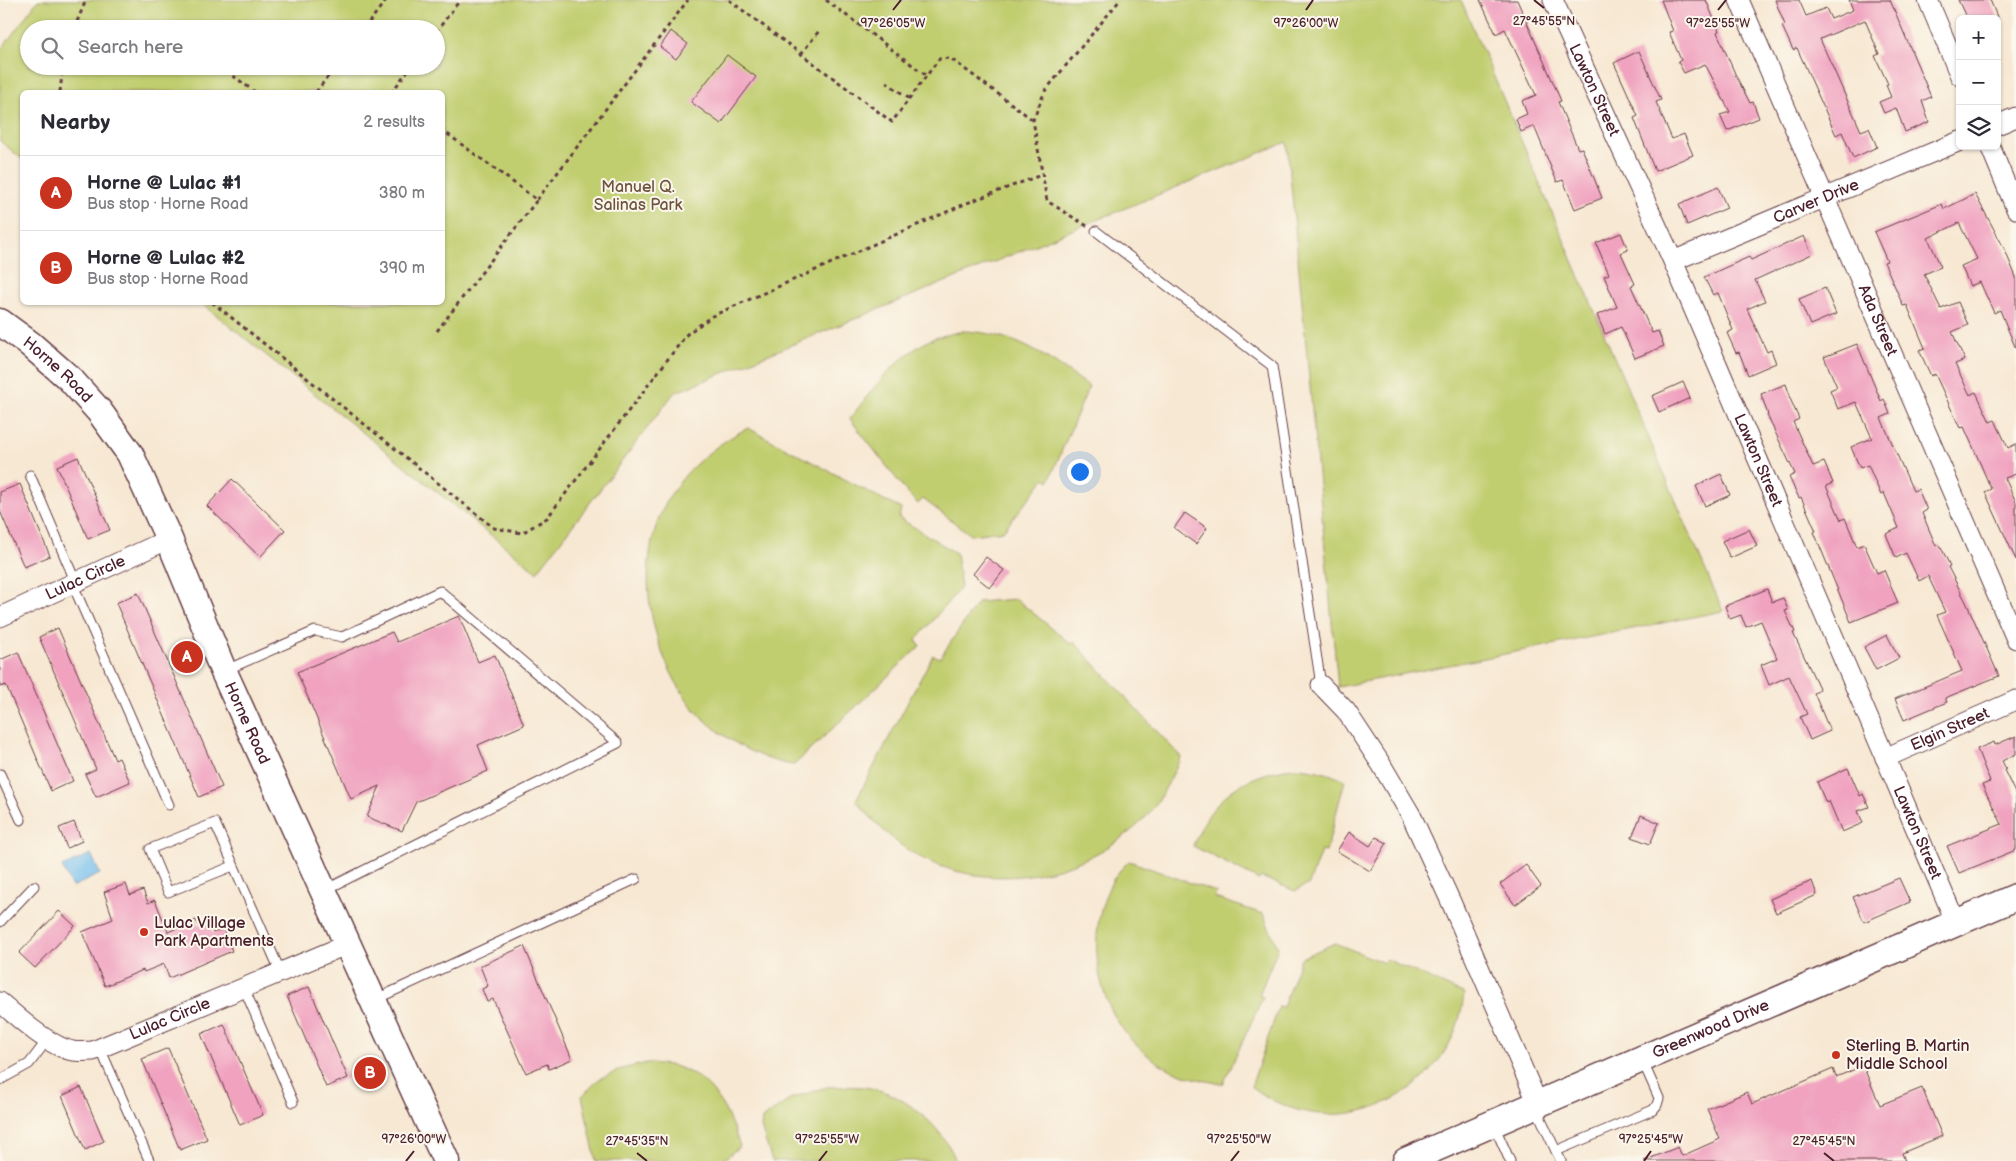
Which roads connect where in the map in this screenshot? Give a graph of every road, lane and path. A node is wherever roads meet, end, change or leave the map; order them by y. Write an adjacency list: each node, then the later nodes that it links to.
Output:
1 (86, 0): 11 (path)
2 (386, 0): 12 (path)
3 (460, 0): 13 (path)
4 (688, 0): 36 (path)
5 (729, 0): 15 (path)
6 (826, 0): 21 (path)
7 (1120, 0): 29 (path)
8 (1553, 0): 39 (street, Lawton Street)
9 (1739, 0): 35 (street, Ada Street)
10 (1928, 0): 16 (street)
11 (78, 20)
12 (371, 20)
13 (445, 20)
14 (819, 31): 15 (path)
15 (801, 54): 27 (path)
16 (1956, 66)
17 (62, 75): 23 (path)
18 (232, 75): 24 (path)
19 (329, 75): 25 (path)
20 (404, 75): 26 (path)
21 (927, 76): 27 (path); 29 (path)
22 (886, 82): 27 (path)
23 (60, 90)
24 (252, 90)
25 (318, 90)
26 (393, 90)
27 (910, 99)
28 (2016, 117): 30 (street)
29 (1033, 120): 34 (path)
30 (2001, 123)
31 (445, 132): 36 (path)
32 (1956, 143): 35 (street, Carver Drive)
33 (1992, 150): 37 (street)
34 (1042, 175): 38 (path); 40 (path)
35 (1825, 198): 39 (street, Carver Drive); 47 (street, Ada Street)
36 (536, 200): 42 (path)
37 (2016, 209)
38 (1096, 230): 49 (lane)
39 (1673, 261): 51 (street, Lawton Street)
40 (216, 305)
41 (0, 322): 44 (main road, Horne Road)
42 (437, 331)
43 (30, 475): 45 (lane)
44 (170, 539): 45 (street, Lulac Circle); 48 (main road, Horne Road)
45 (75, 584): 46 (street, Lulac Circle); 53 (lane)
46 (0, 617)
47 (2016, 639)
48 (223, 670): 58 (main road, Horne Road); 58 (lane)
49 (1321, 685): 72 (street)
50 (2016, 700): 51 (street, Elgin Street)
51 (1885, 758): 61 (street, Lawton Street)
52 (0, 774): 54 (lane)
53 (169, 805)
54 (21, 820)
55 (233, 866): 55 (lane); 63 (lane)
56 (636, 879): 65 (lane)
57 (34, 886): 60 (lane)
58 (324, 891): 62 (main road, Horne Road)
59 (2016, 897): 61 (main road, Greenwood Drive)
60 (0, 922)
61 (1956, 923): 69 (main road, Greenwood Drive)
62 (348, 944): 63 (street, Lulac Circle); 65 (main road, Horne Road)
63 (280, 972): 64 (street, Lulac Circle)
64 (244, 988): 68 (street, Lulac Circle); 71 (lane)
65 (374, 1000): 77 (main road, Horne Road)
66 (0, 1002): 67 (street, Lulac Circle)
67 (48, 1039): 68 (street, Lulac Circle); 70 (lane)
68 (100, 1048): 76 (lane)
69 (1642, 1059): 72 (main road, Greenwood Drive); 74 (lane)
70 (0, 1080)
71 (293, 1102)
72 (1536, 1105): 73 (main road, Greenwood Drive); 74 (lane)
73 (1493, 1123): 75 (lane); 78 (main road, Greenwood Drive)
74 (1556, 1151): 79 (lane)
75 (1509, 1158)
76 (149, 1160)
77 (446, 1161)
78 (1406, 1161)
79 (1560, 1161)

